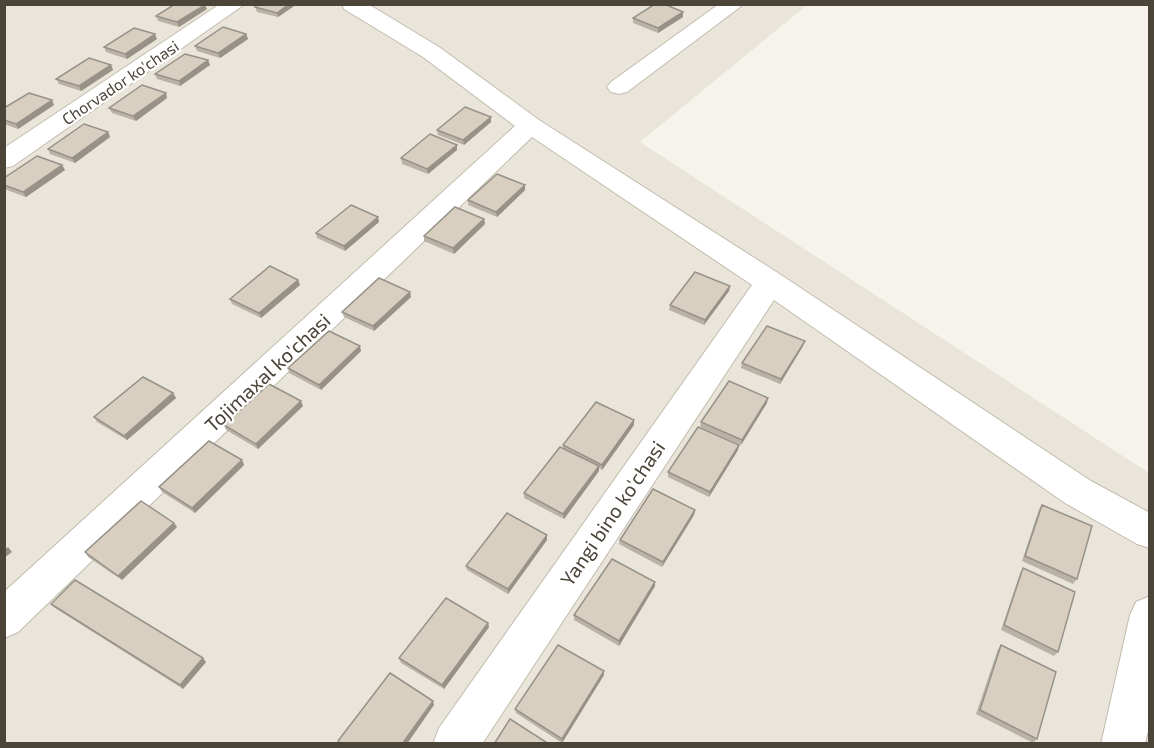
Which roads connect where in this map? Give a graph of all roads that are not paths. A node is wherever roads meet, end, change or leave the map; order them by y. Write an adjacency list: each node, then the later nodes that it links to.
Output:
1 (235, 4): 6 (street, Chorvador ko'chasi)
2 (352, 4): 5 (street)
3 (734, 4): 4 (street)
4 (619, 87)
5 (530, 125): 7 (street); 10 (street, Tojimaxal ko'chasi)
6 (4, 160)
7 (770, 282): 8 (street); 11 (street, Yangi bino ko'chasi)
8 (1149, 532)
9 (1149, 615): 12 (street)
10 (4, 619)
11 (454, 744)
12 (1123, 744)

